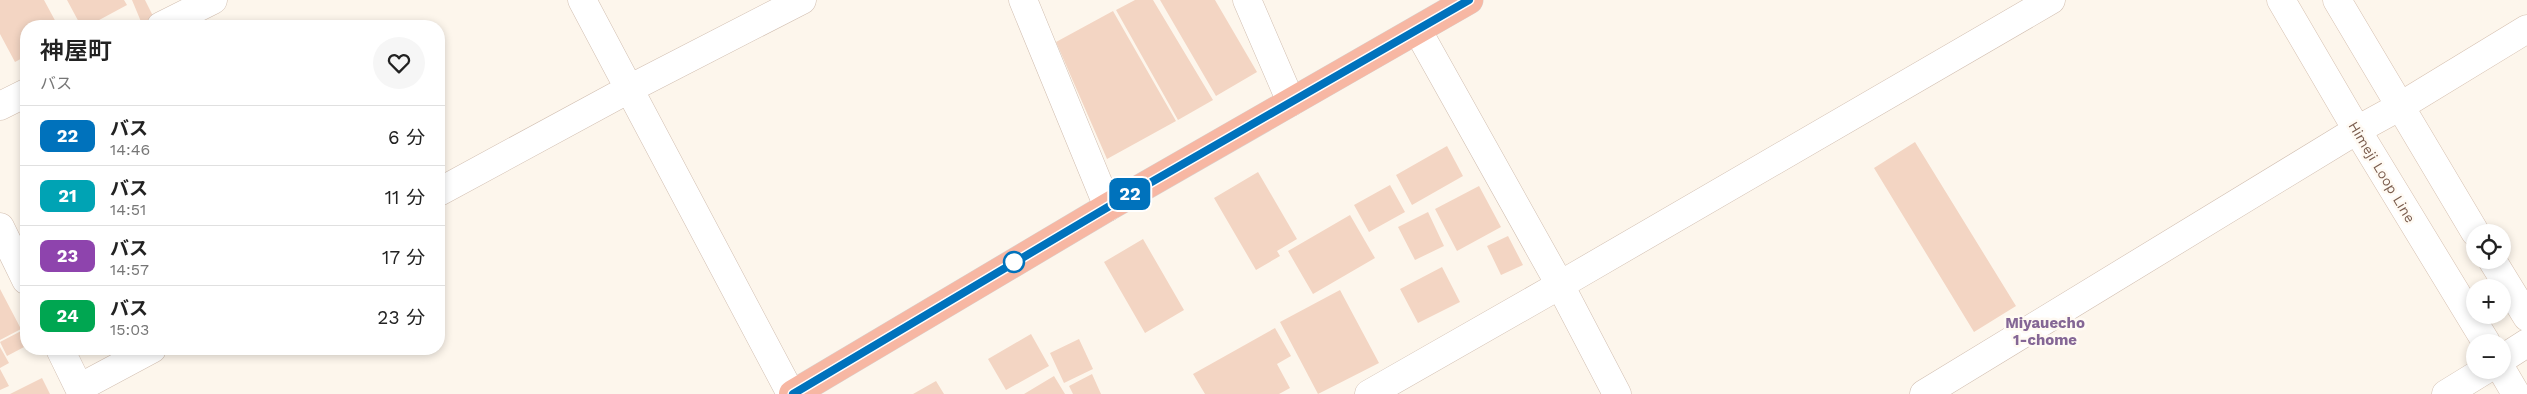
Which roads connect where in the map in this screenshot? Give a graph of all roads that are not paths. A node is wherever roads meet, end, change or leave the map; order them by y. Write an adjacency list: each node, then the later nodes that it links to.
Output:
1 (214, 0): 10 (street)
2 (582, 0): 13 (street)
3 (802, 0): 13 (street)
4 (1023, 0): 20 (street)
5 (1247, 0): 15 (street)
6 (1470, 0): 12 (highway)
7 (2051, 0): 25 (street)
8 (2281, 0): 18 (street, Himeji Loop Line)
9 (2337, 0): 17 (street)
10 (173, 20)
11 (2527, 29): 17 (street)
12 (1418, 31): 15 (highway); 25 (street)
13 (629, 89): 19 (street); 35 (street)
14 (20, 96): 16 (street)
15 (1291, 102): 20 (highway)
16 (0, 106)
17 (2399, 107): 18 (street); 21 (street)
18 (2357, 130): 27 (street, Himeji Loop Line); 38 (street)
19 (445, 189)
20 (1108, 207): 35 (highway)
21 (2471, 224)
22 (0, 227): 23 (street)
23 (20, 268)
24 (2498, 269): 26 (street)
25 (1560, 285): 36 (street); 37 (street)
26 (2527, 317)
27 (2481, 334)
28 (2527, 343): 29 (street)
29 (2511, 353)
30 (63, 355): 34 (street)
31 (142, 355): 34 (street)
32 (2470, 379): 39 (street)
33 (2507, 379): 40 (street)
34 (81, 391)
35 (792, 394)
36 (1369, 394)
37 (1617, 394)
38 (1924, 394)
39 (2446, 394)
40 (2516, 394)

